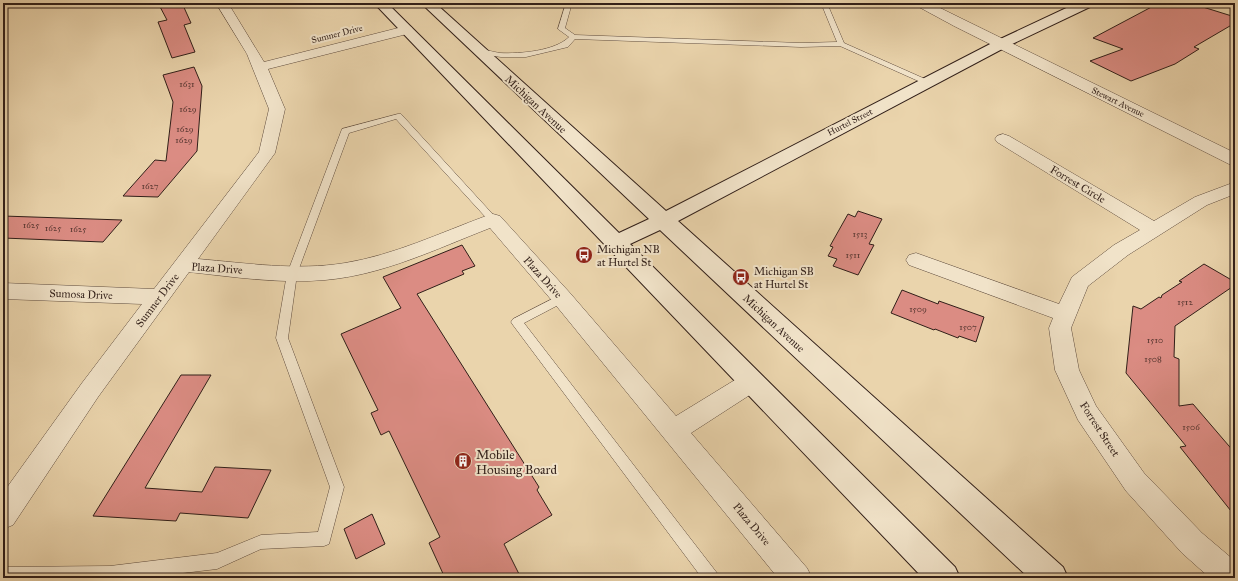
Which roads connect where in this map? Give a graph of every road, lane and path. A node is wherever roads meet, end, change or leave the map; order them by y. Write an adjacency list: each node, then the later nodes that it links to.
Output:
1 (222, 3): 14 (street, Sumner Drive)
2 (380, 3): 8 (main road)
3 (427, 3): 13 (main road, Michigan Avenue)
4 (569, 3): 10 (lane)
5 (824, 3): 11 (lane)
6 (921, 3): 12 (street, Stewart Avenue)
7 (1087, 3): 12 (main road, Hurtel Street)
8 (401, 25): 9 (street, Sumner Drive); 14 (street); 22 (main road)
9 (349, 31)
10 (573, 37): 11 (lane); 13 (lane)
11 (841, 44): 15 (lane)
12 (1001, 44): 15 (main road, Hurtel Street); 17 (street, Stewart Avenue)
13 (480, 52): 20 (main road, Michigan Avenue)
14 (261, 57): 24 (street, Sumner Drive)
15 (928, 82): 20 (main road, Hurtel Street)
16 (1003, 139): 21 (street, Forrest Circle)
17 (1235, 160)
18 (1235, 187): 21 (street, Forrest Street)
19 (492, 220): 25 (street, Plaza Drive); 25 (lane); 28 (street, Plaza Drive)
20 (662, 220): 22 (main road, Hurtel Street); 37 (main road, Michigan Avenue)
21 (1154, 230): 29 (street, Forrest Street)
22 (614, 243): 30 (main road)
23 (916, 260): 29 (street)
24 (184, 265): 25 (street, Plaza Drive); 27 (street, Sumner Drive)
25 (292, 274): 33 (lane)
26 (3, 291): 27 (street, Sumosa Drive)
27 (159, 297): 32 (street, Sumner Drive)
28 (562, 298): 31 (street, Plaza Drive); 34 (lane)
29 (1065, 314): 38 (street, Forrest Street)
30 (751, 382): 31 (street); 36 (main road)
31 (674, 430): 35 (street, Plaza Drive)
32 (3, 516)
33 (3, 575)
34 (712, 578)
35 (797, 578)
36 (944, 578)
37 (1052, 578)
38 (1232, 578)

